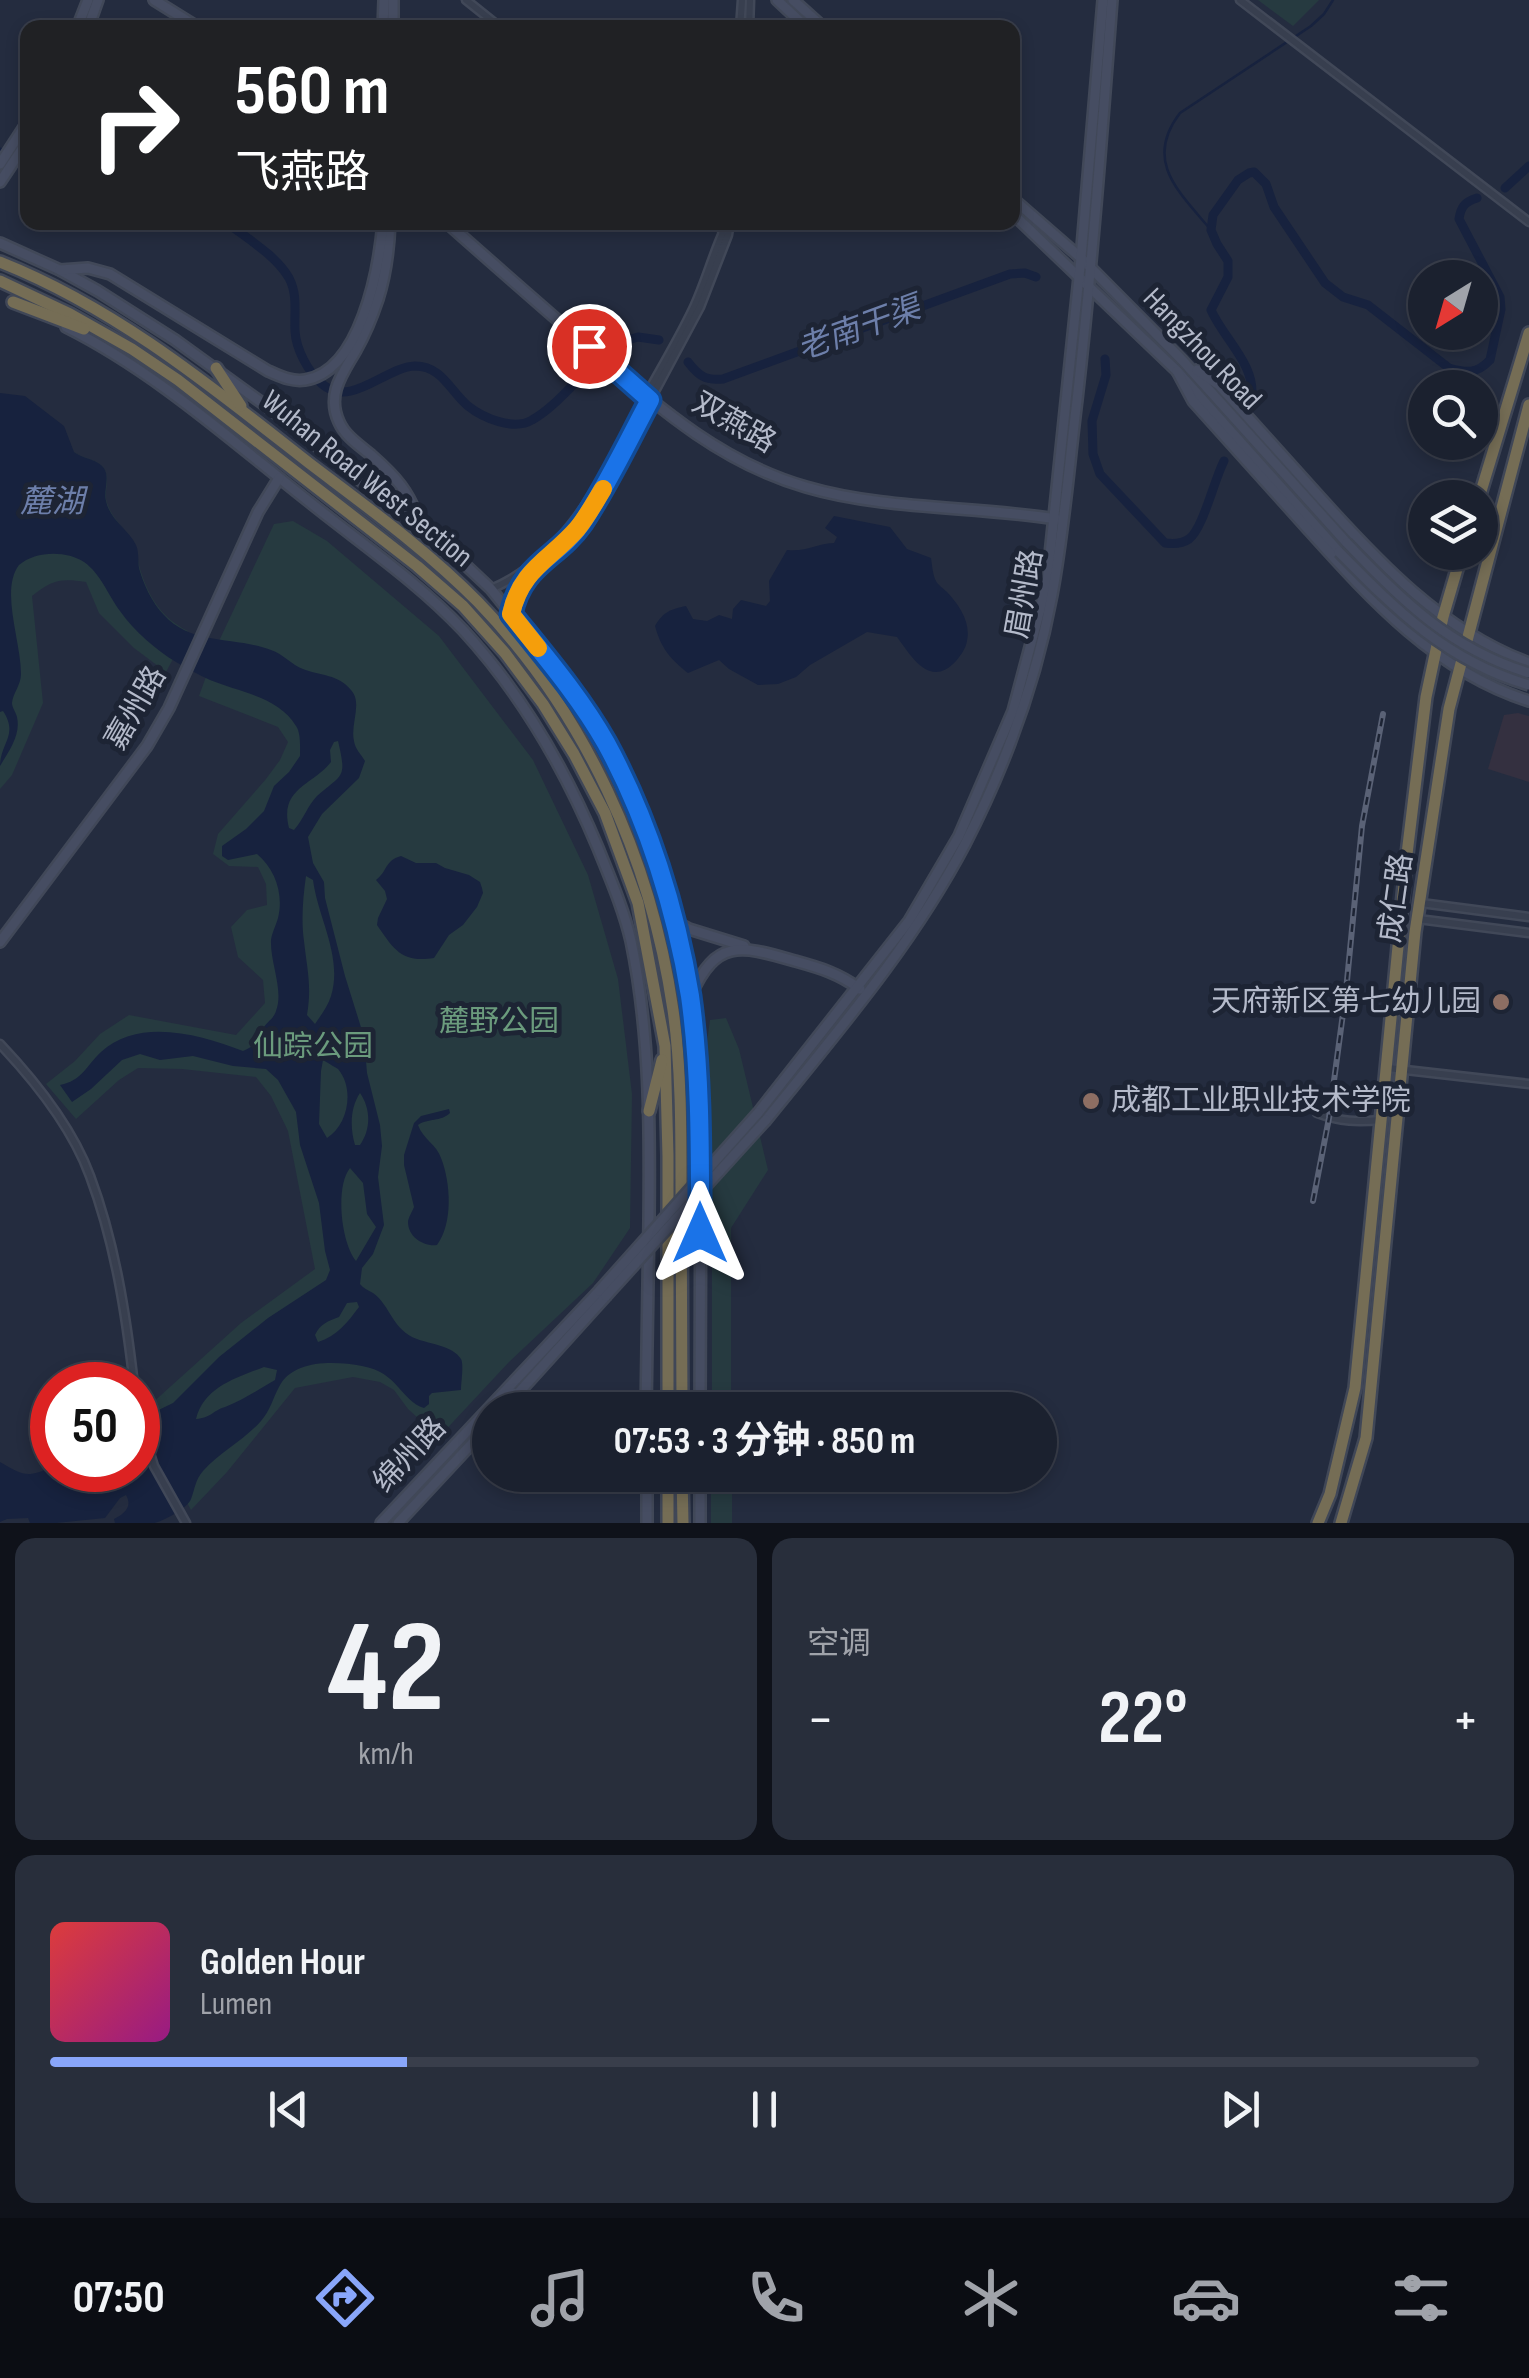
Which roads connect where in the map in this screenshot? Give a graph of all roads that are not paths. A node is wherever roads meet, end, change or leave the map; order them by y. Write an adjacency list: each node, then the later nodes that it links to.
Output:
1 (154, 0): 8 (main road)
2 (466, 0): 9 (street)
3 (776, 0): 10 (main road)
4 (793, 0): 11 (main road)
5 (1103, 0): 24 (main road)
6 (1112, 0): 26 (main road, 眉州路)
7 (1240, 0): 18 (street)
8 (186, 20)
9 (490, 20)
10 (798, 20)
11 (815, 20)
12 (20, 133): 14 (main road)
13 (20, 152): 15 (main road)
14 (0, 164)
15 (0, 182)
16 (1020, 205): 24 (main road, Hangzhou Road)
17 (1020, 220): 28 (main road, Hangzhou Road)
18 (1529, 222)
19 (381, 230): 27 (main road)
20 (389, 230): 44 (main road)
21 (455, 230): 38 (main road, 双燕路)
22 (724, 230): 38 (street)
23 (0, 242): 27 (main road)
24 (1081, 258): 26 (main road, Hangzhou Road); 28 (main road)
25 (0, 262): 40 (highway, Wuhan Road West Section)
26 (1092, 268): 30 (main road, 眉州路); 35 (main road, Hangzhou Road)
27 (60, 270): 36 (main road)
28 (1078, 274): 30 (main road, Hangzhou Road); 43 (main road)
29 (0, 280): 34 (highway, Wuhan Road West Section)
30 (1090, 286): 37 (main road, Hangzhou Road); 43 (main road, 眉州路)
31 (0, 297): 32 (main road)
32 (13, 302): 34 (highway); 41 (main road)
33 (1529, 333): 42 (highway)
34 (132, 349): 67 (highway, Wuhan Road West Section)
35 (1182, 360): 48 (main road); 53 (main road, Hangzhou Road, bridge)
36 (216, 368): 40 (highway); 44 (main road)
37 (1177, 371): 50 (main road); 54 (main road, Hangzhou Road, bridge)
38 (648, 398): 43 (main road, 双燕路); 46 (street); 47 (street)
39 (1529, 405): 49 (highway, 成仁路)
40 (246, 414): 79 (highway, Wuhan Road West Section)
41 (279, 478): 61 (main road, 嘉州路); 71 (main road)
42 (1484, 480)
43 (1058, 519): 63 (main road); 64 (main road, 眉州路)
44 (420, 526): 46 (main road)
45 (1457, 570): 48 (highway, 成仁路)
46 (490, 589): 47 (main road)
47 (511, 614): 59 (main road)
48 (1443, 617): 49 (main road); 50 (highway, 成仁路)
49 (1468, 634): 51 (main road); 52 (highway, 成仁路)
50 (1434, 654): 52 (main road); 68 (highway, 成仁路)
51 (1529, 663)
52 (1458, 669): 55 (main road); 56 (highway, 成仁路)
53 (1529, 673)
54 (1529, 686)
55 (1529, 701)
56 (1420, 903): 57 (street); 58 (highway, 成仁路)
57 (1529, 917)
58 (1417, 919): 60 (street); 69 (highway, 成仁路)
59 (674, 921): 62 (main road); 65 (main road)
60 (1529, 933)
61 (0, 942)
62 (751, 948): 63 (main road); 65 (main road)
63 (857, 987): 64 (main road); 73 (main road)
64 (867, 994): 73 (main road, 眉州路)
65 (690, 998): 80 (main road)
66 (0, 1044): 75 (street)
67 (665, 1046): 71 (highway); 78 (highway, Wuhan Road West Section)
68 (1388, 1068): 69 (street); 74 (highway, 成仁路)
69 (1403, 1070): 70 (street); 96 (highway, 成仁路)
70 (1529, 1084)
71 (648, 1111): 77 (main road)
72 (1318, 1113): 74 (street)
73 (762, 1117): 76 (main road, 绵州路, bridge)
74 (1383, 1120): 95 (highway, 成仁路)
75 (131, 1362)
76 (512, 1392)
77 (646, 1392)
78 (668, 1392)
79 (682, 1392)
80 (700, 1392)
81 (472, 1432): 89 (main road, 绵州路)
82 (472, 1443): 90 (main road, 绵州路)
83 (160, 1476): 88 (street)
84 (647, 1492): 91 (main road)
85 (668, 1492): 92 (highway)
86 (682, 1492): 93 (highway)
87 (700, 1492): 94 (main road)
88 (186, 1522)
89 (381, 1523)
90 (398, 1523)
91 (647, 1523)
92 (668, 1523)
93 (682, 1523)
94 (700, 1523)
95 (1318, 1523)
96 (1341, 1523)

